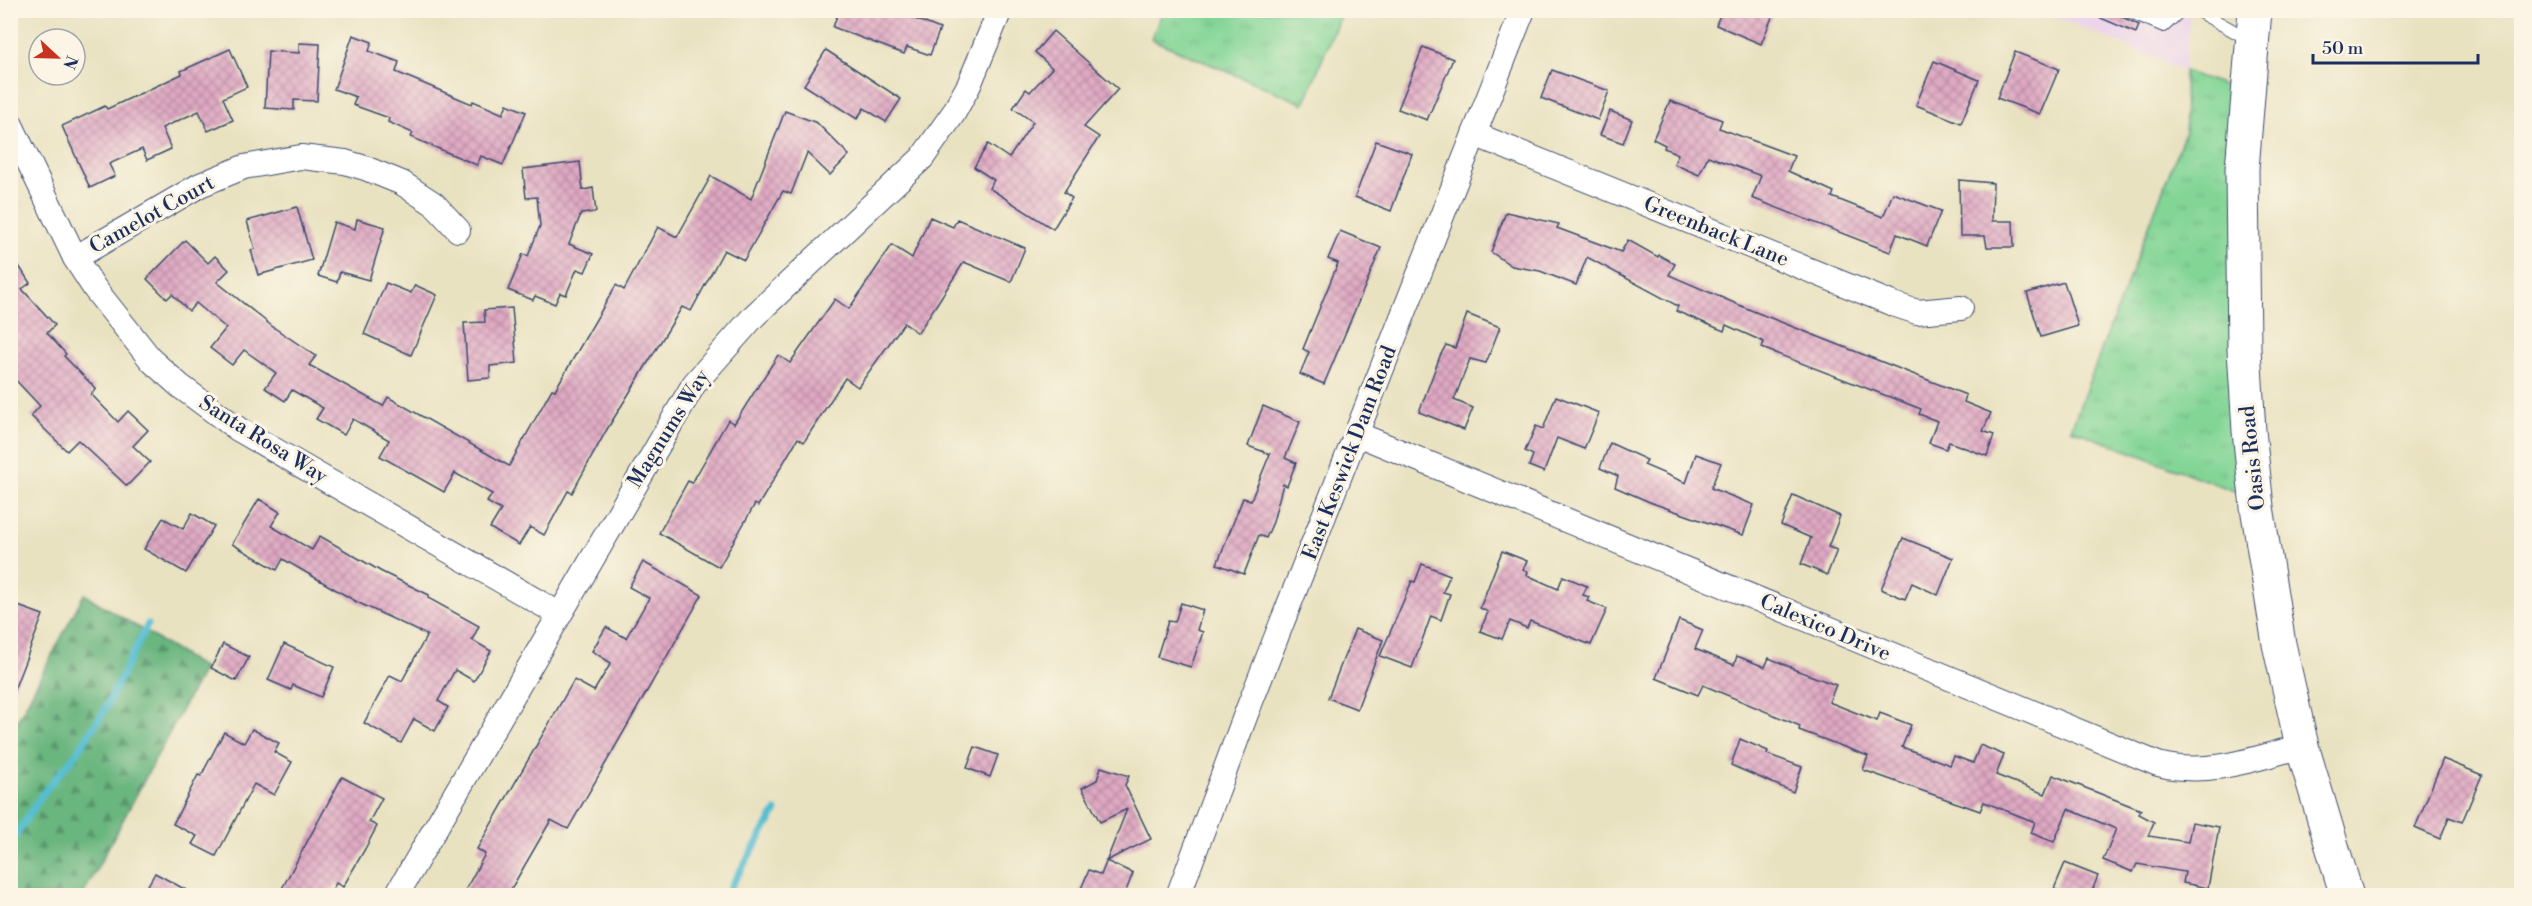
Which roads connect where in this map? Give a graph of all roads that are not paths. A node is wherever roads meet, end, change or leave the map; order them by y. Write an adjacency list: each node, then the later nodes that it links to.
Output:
1 (1000, 10): 13 (street, Magnums Way)
2 (1523, 10): 8 (street, East Keswick Dam Road)
3 (2126, 10): 4 (lane)
4 (2181, 10)
5 (2196, 10): 6 (lane)
6 (2254, 26): 14 (main road, Oasis Road)
7 (10, 123): 10 (street, Santa Rosa Way)
8 (1474, 134): 11 (street, Greenback Lane); 12 (street, East Keswick Dam Road)
9 (458, 230): 10 (street, Camelot Court)
10 (75, 258): 13 (street, Santa Rosa Way)
11 (1961, 308)
12 (1357, 434): 14 (street, Calexico Drive); 16 (street, East Keswick Dam Road)
13 (559, 614): 15 (street, Magnums Way)
14 (2302, 746): 17 (main road, Oasis Road)
15 (396, 896)
16 (1178, 896)
17 (2347, 896)

